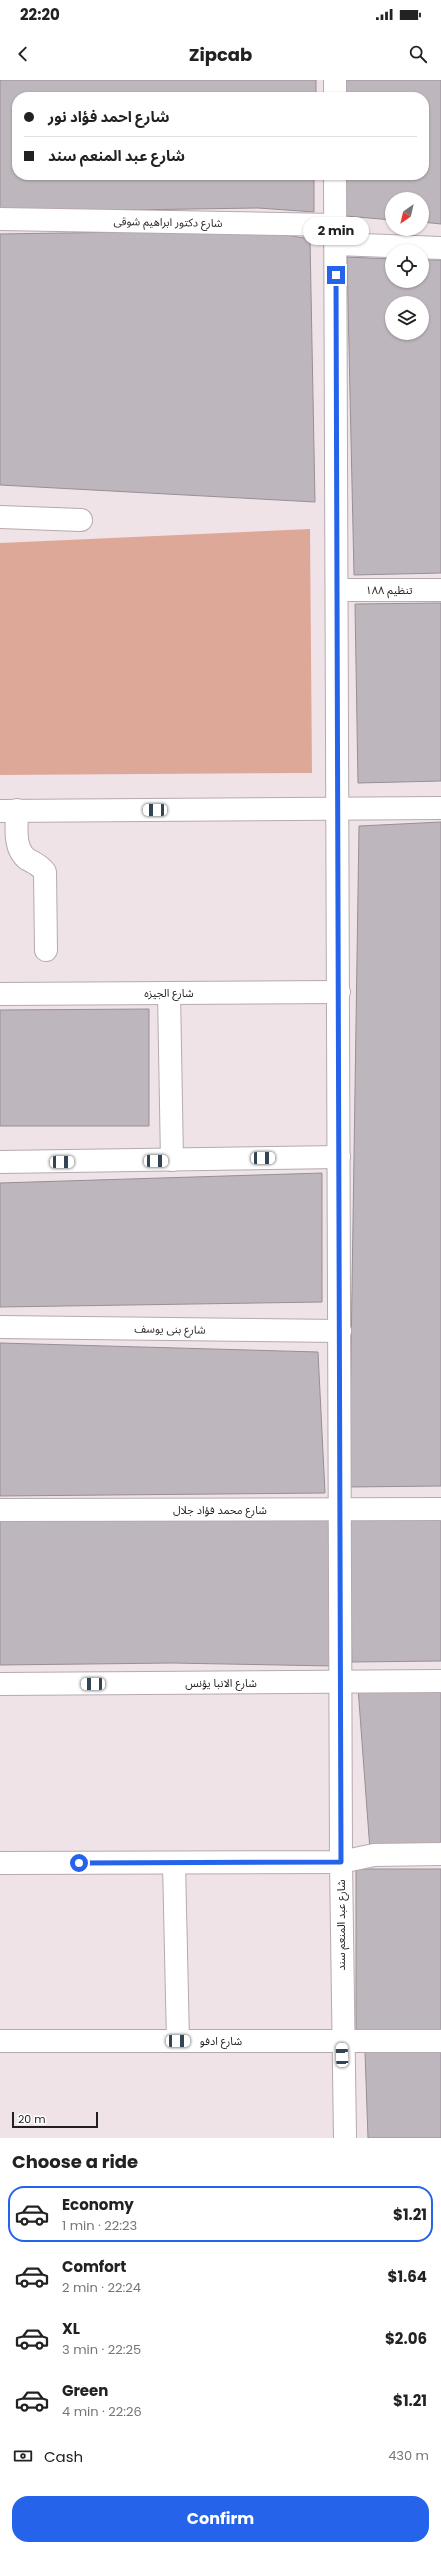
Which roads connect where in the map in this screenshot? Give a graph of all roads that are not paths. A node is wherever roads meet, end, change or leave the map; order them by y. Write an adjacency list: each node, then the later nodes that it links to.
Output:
1 (335, 80): 2 (street)
2 (335, 92)
3 (336, 180): 5 (street, شارع عبد المنعم سند)
4 (0, 219): 5 (street, شارع دكتور ابراهيم شوقى)
5 (336, 234): 6 (street, شارع دكتور ابراهيم شوقى); 9 (street, شارع عبد المنعم سند)
6 (441, 248)
7 (0, 517): 8 (street)
8 (81, 520)
9 (337, 590): 10 (street, تنظيم ١٨٨); 11 (street, شارع عبد المنعم سند)
10 (441, 590)
11 (338, 808): 12 (street); 13 (street); 15 (street, شارع عبد المنعم سند)
12 (441, 808)
13 (9, 810): 14 (street)
14 (46, 950)
15 (339, 992): 16 (street, شارع الجيزه); 18 (street, شارع عبد المنعم سند)
16 (169, 993): 17 (street, شارع الجيزه); 19 (street)
17 (0, 994)
18 (339, 1157): 19 (street); 22 (street, شارع عبد المنعم سند)
19 (172, 1160): 20 (street)
20 (0, 1162)
21 (0, 1327): 22 (street, شارع بنى يوسف)
22 (340, 1331): 23 (street, شارع عبد المنعم سند)
23 (340, 1509): 24 (street, شارع محمد فؤاد جلال); 25 (street, شارع محمد فؤاد جلال); 27 (street, شارع عبد المنعم سند)
24 (441, 1509)
25 (0, 1510)
26 (441, 1681): 27 (street, شارع الانبا يؤنس)
27 (341, 1682): 28 (street, شارع الانبا يؤنس); 30 (street, شارع عبد المنعم سند)
28 (0, 1684)
29 (441, 1854): 30 (street)
30 (341, 1862): 32 (street); 35 (street, شارع عبد المنعم سند)
31 (0, 1863): 32 (street)
32 (174, 1863): 34 (street)
33 (0, 2041): 34 (street, شارع ادفو)
34 (178, 2041): 35 (street, شارع ادفو)
35 (342, 2041): 36 (street, شارع ادفو); 37 (street, شارع عبد المنعم سند)
36 (441, 2041)
37 (345, 2138)

